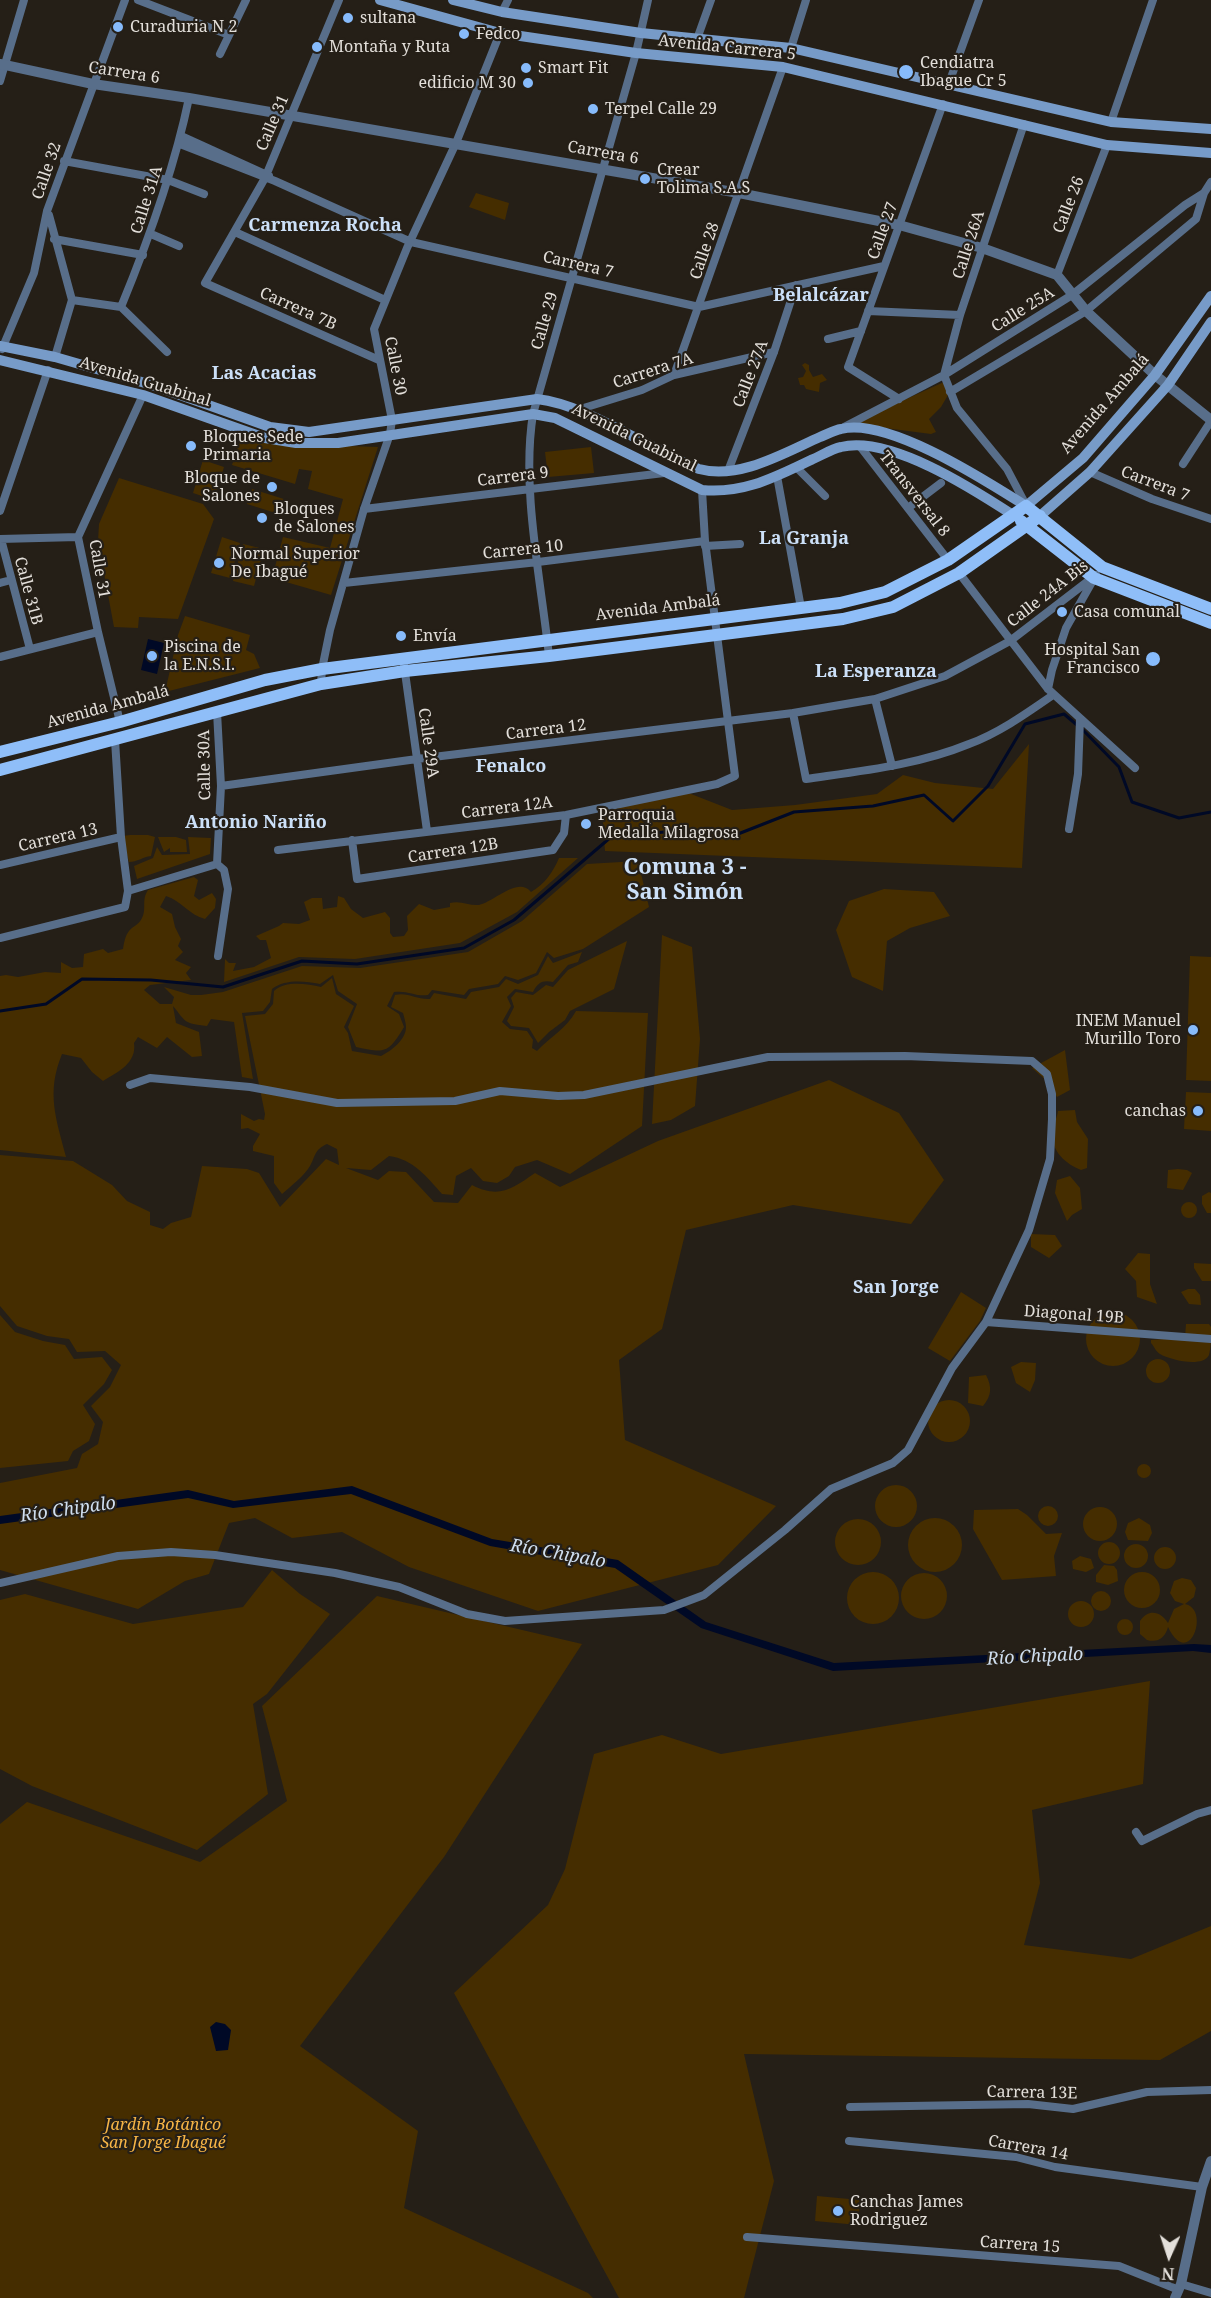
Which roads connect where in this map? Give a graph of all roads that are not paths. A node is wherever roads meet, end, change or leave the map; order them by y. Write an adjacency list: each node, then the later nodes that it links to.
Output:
1 (24, 0): 22 (street)
2 (125, 0): 26 (street, Calle 32)
3 (138, 0): 17 (street)
4 (246, 0): 17 (street)
5 (339, 0): 29 (street, Calle 31)
6 (380, 0): 15 (main road, Avenida Carrera 5)
7 (453, 0): 14 (main road, Avenida Carrera 5)
8 (508, 0): 14 (street)
9 (648, 0): 16 (street, Calle 29)
10 (711, 0): 18 (street)
11 (806, 0): 19 (street)
12 (979, 0): 25 (street)
13 (1153, 0): 30 (street)
14 (502, 12): 16 (main road, Avenida Carrera 5)
15 (500, 33): 20 (main road, Avenida Carrera 5); 34 (street, Calle 30)
16 (641, 33): 18 (main road, Avenida Carrera 5); 20 (street, Calle 29)
17 (229, 35): 21 (street)
18 (697, 39): 19 (main road, Avenida Carrera 5)
19 (791, 48): 25 (main road, Avenida Carrera 5)
20 (636, 53): 23 (main road, Avenida Carrera 5); 38 (street, Calle 29)
21 (220, 54)
22 (2, 66): 24 (street); 26 (street, Carrera 6)
23 (783, 67): 28 (main road, Avenida Carrera 5); 42 (street, Calle 28)
24 (0, 81)
25 (949, 83): 30 (main road, Avenida Carrera 5)
26 (93, 84): 27 (street, Carrera 6); 37 (street, Calle 32)
27 (189, 98): 29 (street, Carrera 6); 33 (street, Calle 31A)
28 (943, 104): 31 (main road, Avenida Carrera 5); 46 (street, Calle 27)
29 (291, 117): 34 (street, Carrera 6); 39 (street, Calle 31)
30 (1111, 122): 32 (main road, Avenida Carrera 5)
31 (1024, 124): 35 (main road, Avenida Carrera 5); 52 (street, Calle 26A)
32 (1211, 129)
33 (180, 140): 39 (street, Carrera 7); 40 (street, Calle 31A)
34 (456, 143): 38 (street, Carrera 6); 50 (street, Calle 30)
35 (1107, 145): 36 (main road, Avenida Carrera 5); 55 (street, Calle 26)
36 (1211, 153)
37 (64, 161): 40 (street); 45 (street, Calle 32)
38 (602, 168): 42 (street, Carrera 6); 56 (street, Calle 29)
39 (266, 176): 47 (street, Calle 31); 50 (street, Carrera 7)
40 (168, 180): 44 (street); 48 (street, Calle 31A)
41 (1211, 182): 43 (street, Calle 25A)
42 (740, 193): 46 (street, Carrera 6); 64 (street, Calle 28)
43 (1204, 193): 59 (street, Calle 25A); 66 (street, Calle 25A)
44 (204, 194)
45 (47, 211): 49 (street); 71 (street, Calle 32)
46 (899, 225): 52 (street, Carrera 6); 54 (street, Calle 27)
47 (235, 232): 57 (street, Calle 31); 62 (street)
48 (151, 234): 51 (street); 53 (street, Calle 31A)
49 (54, 239): 53 (street); 61 (street)
50 (411, 242): 56 (street, Carrera 7); 62 (street, Calle 30)
51 (179, 246)
52 (982, 248): 55 (street, Carrera 6); 67 (street, Calle 26A)
53 (143, 255): 63 (street, Calle 31A)
54 (884, 267): 58 (street, Carrera 7); 65 (street, Calle 27)
55 (1057, 275): 59 (street)
56 (572, 277): 64 (street, Carrera 7); 84 (street, Calle 29)
57 (205, 283): 76 (street, Carrera 7B)
58 (796, 285): 64 (street, Carrera 7); 73 (street, Calle 27A)
59 (1072, 295): 66 (street); 79 (street, Calle 25A)
60 (1211, 296): 80 (main road, Avenida Ambalá)
61 (72, 300): 63 (street); 74 (street)
62 (385, 300): 76 (street, Calle 30)
63 (122, 307): 72 (street)
64 (699, 307): 78 (street, Calle 28)
65 (868, 311): 67 (street); 69 (street, Calle 27)
66 (1086, 311): 80 (street); 82 (street, Calle 25A)
67 (960, 315): 79 (street, Calle 26A)
68 (1211, 322): 81 (main road, Avenida Ambalá)
69 (861, 331): 70 (street); 85 (street, Calle 27)
70 (828, 339)
71 (1, 348): 74 (main road, Avenida Guabinal)
72 (168, 352)
73 (774, 352): 78 (street, Carrera 7A); 95 (street, Calle 27A)
74 (55, 357): 88 (main road, Avenida Guabinal)
75 (0, 360): 77 (main road, Avenida Guabinal)
76 (379, 360): 88 (street, Calle 30)
77 (48, 370): 83 (main road, Avenida Guabinal); 106 (street)
78 (675, 375): 86 (street, Carrera 7A)
79 (944, 375): 82 (street); 85 (street, Calle 25A)
80 (1155, 375): 81 (street); 103 (main road, Avenida Ambalá)
81 (1167, 385): 89 (street); 97 (main road, Avenida Ambalá)
82 (950, 392): 103 (street)
83 (142, 395): 91 (main road, Avenida Guabinal); 111 (street, Calle 31)
84 (537, 399): 86 (main road, Avenida Guabinal); 87 (street, Calle 29); 88 (main road, Avenida Guabinal)
85 (899, 399): 90 (street, Calle 25A)
86 (577, 410): 95 (main road, Avenida Guabinal)
87 (532, 414): 91 (main road, Avenida Guabinal); 96 (main road, Avenida Guabinal); 100 (street, Calle 29)
88 (392, 420): 91 (street, Calle 30)
89 (1211, 421): 93 (street)
90 (842, 428): 95 (main road, Avenida Guabinal); 103 (main road, Avenida Guabinal)
91 (390, 434): 105 (street, Calle 30)
92 (859, 445): 94 (main road, Avenida Guabinal); 104 (street, Transversal 8); 107 (main road, Avenida Guabinal)
93 (1182, 465)
94 (796, 467): 98 (main road, Avenida Guabinal); 102 (street)
95 (728, 471)
96 (664, 472): 100 (street, Carrera 9); 101 (main road, Avenida Guabinal)
97 (1090, 472): 108 (main road, Avenida Ambalá); 109 (street, Carrera 7)
98 (777, 476): 101 (main road, Avenida Guabinal); 123 (street)
99 (942, 483): 104 (street)
100 (531, 489): 105 (street, Carrera 9); 116 (street, Calle 29)
101 (702, 490): 113 (street)
102 (825, 496)
103 (1026, 506): 107 (main road, Avenida Ambalá); 108 (main road, Avenida Guabinal)
104 (908, 508): 115 (street, Transversal 8)
105 (364, 509): 122 (street, Calle 30)
106 (0, 511)
107 (1013, 515): 110 (main road, Avenida Guabinal); 115 (main road, Avenida Ambalá)
108 (1040, 516): 110 (main road, Avenida Ambalá); 117 (main road, Avenida Guabinal)
109 (1211, 519)
110 (1028, 526): 118 (main road, Avenida Ambalá); 119 (main road, Avenida Guabinal)
111 (78, 537): 112 (street); 127 (street, Calle 31)
112 (1, 539): 120 (street, Calle 31B)
113 (705, 544): 114 (street, Carrera 10); 116 (street, Carrera 10); 125 (street)
114 (740, 544)
115 (948, 560): 123 (main road, Avenida Ambalá)
116 (538, 562): 122 (street, Carrera 10); 129 (street, Calle 29)
117 (1102, 567): 119 (street, Calle 24A Bis); 124 (main road, Avenida Guabinal)
118 (959, 573): 128 (main road, Avenida Ambalá); 130 (street)
119 (1094, 578): 126 (main road, Avenida Guabinal); 130 (street, Calle 24A Bis); 138 (street)
120 (11, 580): 121 (street); 131 (street, Calle 31B)
121 (0, 583)
122 (344, 583): 135 (street, Calle 30)
123 (801, 608): 125 (main road, Avenida Ambalá)
124 (1211, 609)
125 (716, 618): 128 (street); 129 (main road, Avenida Ambalá)
126 (1211, 623)
127 (98, 632): 131 (street); 143 (street, Calle 31)
128 (718, 634): 132 (main road, Avenida Ambalá); 144 (street)
129 (547, 639): 132 (street, Calle 29); 134 (main road, Avenida Ambalá)
130 (1010, 640): 138 (street); 139 (street, Calle 24A Bis)
131 (30, 649): 133 (street)
132 (549, 656): 136 (main road, Avenida Ambalá)
133 (0, 657)
134 (403, 658): 135 (main road, Avenida Ambalá); 136 (street, Calle 29A)
135 (322, 669): 137 (street, Calle 30); 143 (main road, Avenida Ambalá)
136 (405, 671): 137 (main road, Avenida Ambalá); 147 (street, Calle 29A)
137 (321, 684): 140 (main road, Avenida Ambalá)
138 (1051, 692): 142 (street); 148 (street)
139 (875, 699): 141 (street, Carrera 12); 148 (street)
140 (217, 712): 145 (main road, Avenida Ambalá); 151 (street, Calle 30A)
141 (793, 713): 144 (street, Carrera 12); 148 (street)
142 (1080, 720): 149 (street); 153 (street)
143 (120, 722): 146 (main road, Avenida Ambalá)
144 (727, 722): 147 (street, Carrera 12); 152 (street, Carrera 12A)
145 (115, 741): 150 (main road, Avenida Ambalá); 155 (street)
146 (0, 752)
147 (417, 759): 151 (street, Carrera 12); 154 (street, Calle 29A)
148 (892, 766)
149 (1135, 768)
150 (0, 770)
151 (221, 786): 159 (street, Calle 30A)
152 (566, 815): 154 (street, Carrera 12A); 156 (street, Carrera 12B)
153 (1069, 829)
154 (426, 831): 156 (street, Carrera 12A)
155 (121, 837): 158 (street, Carrera 13); 160 (street)
156 (352, 840): 157 (street, Carrera 12A)
157 (278, 850)
158 (0, 864)
159 (217, 864): 160 (street); 162 (street, Calle 30A)
160 (128, 891): 161 (street)
161 (0, 938)
162 (218, 956)
163 (130, 1085): 164 (street)
164 (986, 1322): 165 (street, Diagonal 19B); 166 (street)
165 (1211, 1339)
166 (0, 1583)
167 (1211, 1810): 168 (street)
168 (1136, 1832)
169 (1211, 2090): 170 (street, Carrera 13E)
170 (850, 2107)
171 (849, 2141): 173 (street, Carrera 14)
172 (1211, 2161): 173 (street)
173 (1202, 2187): 176 (street)
174 (747, 2237): 176 (street, Carrera 15)
175 (1211, 2293): 176 (street, Carrera 15)
176 (1178, 2294)

